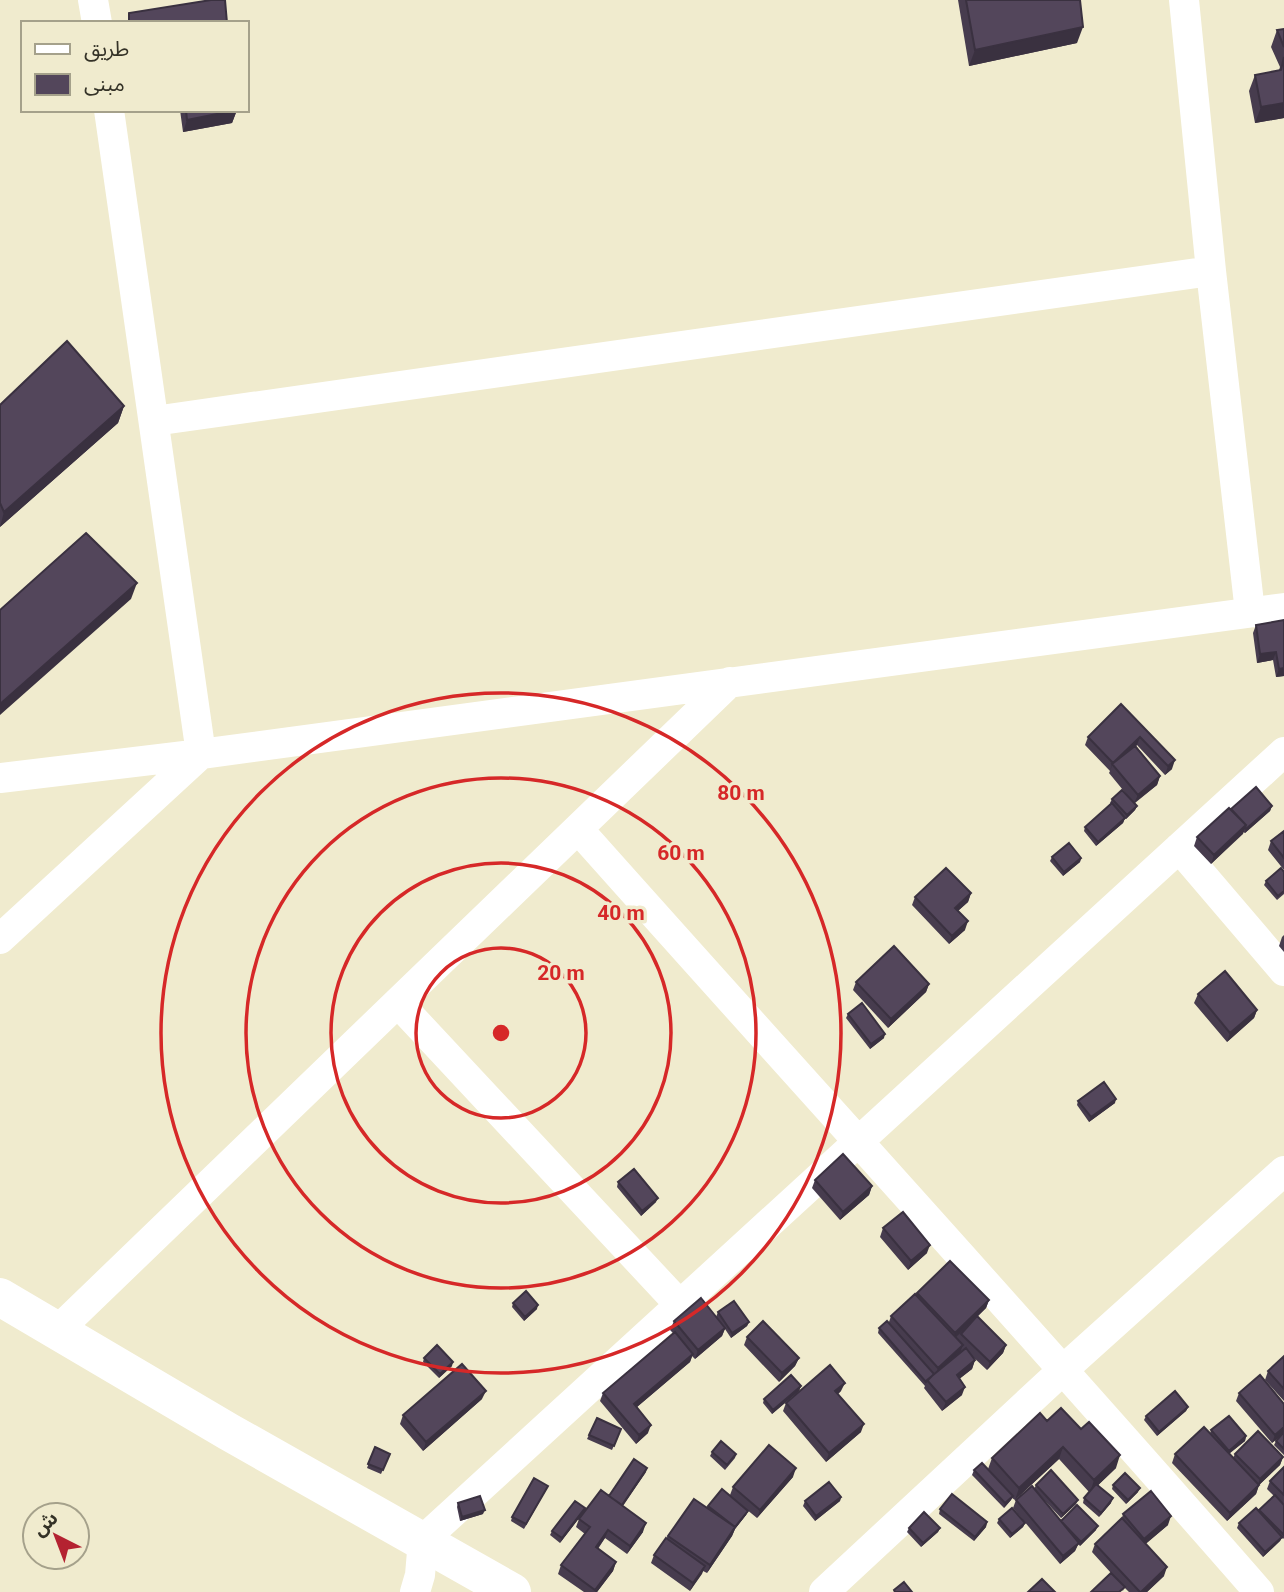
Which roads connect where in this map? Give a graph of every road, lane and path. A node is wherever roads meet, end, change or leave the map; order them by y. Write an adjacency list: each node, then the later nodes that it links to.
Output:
1 (93, 0): 3 (street)
2 (1184, 0): 5 (street)
3 (97, 21)
4 (109, 112): 6 (street)
5 (1211, 271): 6 (street); 8 (street)
6 (153, 421): 11 (street)
7 (1284, 608): 8 (street)
8 (1250, 612): 9 (street)
9 (730, 682): 11 (street); 13 (street)
10 (1284, 751): 14 (street)
11 (201, 754): 12 (street); 15 (street)
12 (0, 778)
13 (578, 829): 17 (street); 18 (street)
14 (1179, 848): 16 (street); 18 (street)
15 (0, 939)
16 (1284, 971)
17 (398, 1003): 21 (street); 22 (street)
18 (858, 1142): 21 (street); 23 (street)
19 (1284, 1171): 23 (street)
20 (0, 1297): 22 (main road)
21 (680, 1305): 24 (street)
22 (56, 1332): 24 (main road)
23 (1064, 1369): 27 (street); 28 (street)
24 (424, 1540): 25 (street); 26 (main road)
25 (415, 1592)
26 (512, 1592)
27 (824, 1592)
28 (1259, 1592)

